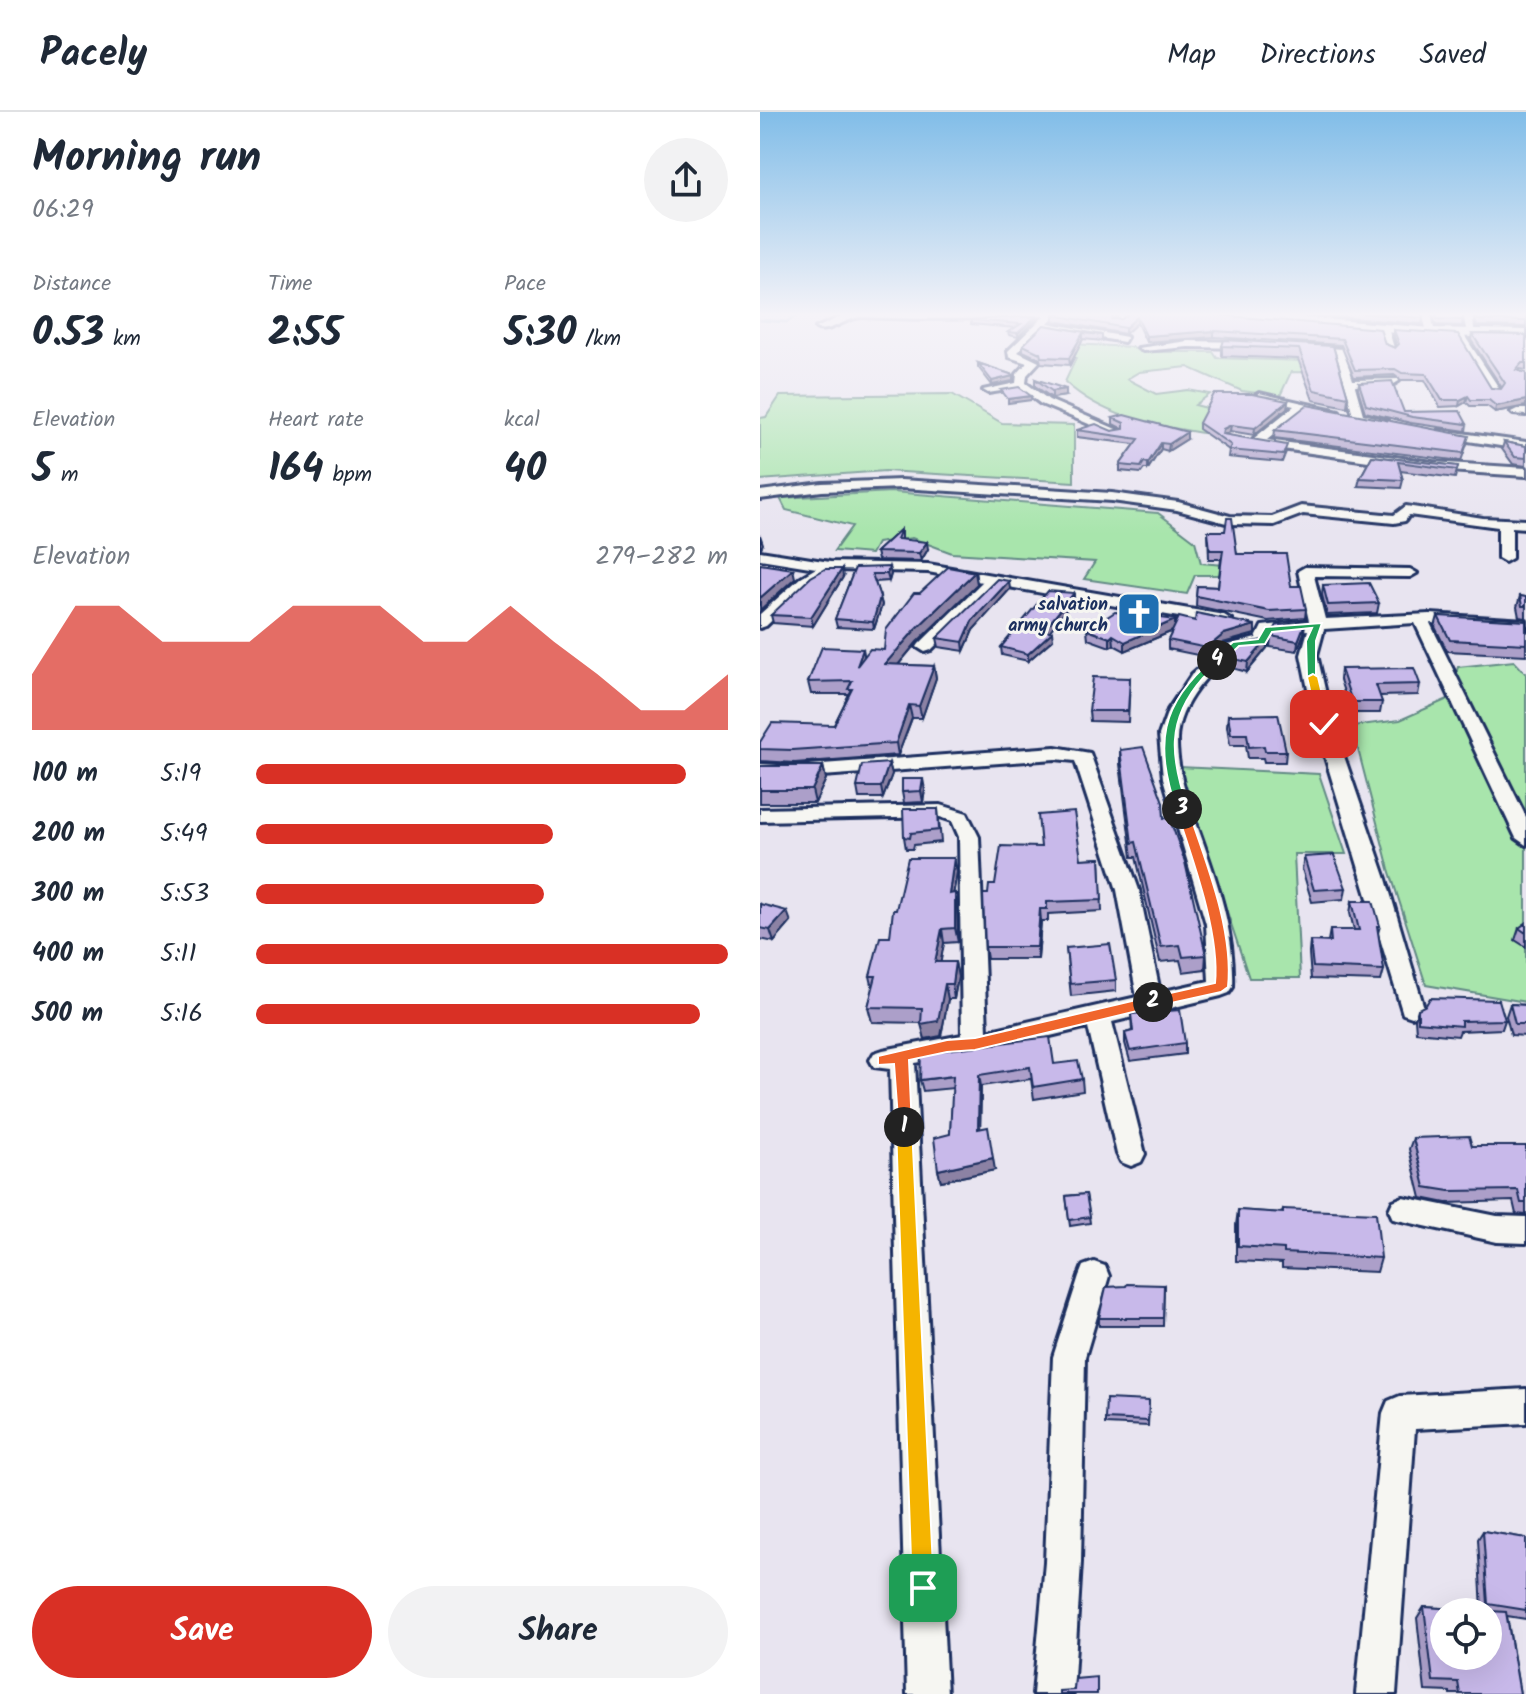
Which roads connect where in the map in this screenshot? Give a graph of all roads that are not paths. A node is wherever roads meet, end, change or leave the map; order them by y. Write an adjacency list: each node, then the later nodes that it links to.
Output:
1 (1010, 387): 5 (street)
2 (1024, 387): 12 (street)
3 (1349, 387): 9 (street)
4 (1494, 387): 6 (street)
5 (988, 390)
6 (1496, 391)
7 (1259, 396): 8 (street)
8 (1304, 404): 9 (street); 14 (street)
9 (1358, 416): 10 (street)
10 (1397, 426)
11 (1424, 431): 13 (street)
12 (1117, 432)
13 (1526, 446)
14 (1526, 472)
15 (760, 495): 16 (street)
16 (1505, 524): 17 (street); 19 (street)
17 (1526, 524)
18 (760, 555): 20 (street)
19 (1505, 558)
20 (830, 566): 22 (street); 24 (street)
21 (1410, 573): 25 (street)
22 (994, 579): 27 (street); 28 (street)
23 (1421, 620): 25 (street); 26 (street); 31 (street)
24 (760, 623)
25 (1318, 625): 27 (street); 33 (street)
26 (1526, 625)
27 (1253, 626): 32 (street)
28 (925, 647)
29 (760, 770): 32 (street)
30 (760, 815): 35 (street)
31 (1526, 838)
32 (1150, 1002): 34 (street)
33 (1412, 1008)
34 (1098, 1015): 35 (street); 36 (street)
35 (975, 1044): 41 (street)
36 (1131, 1154)
37 (1403, 1210): 38 (street)
38 (1526, 1230)
39 (1094, 1276): 42 (street)
40 (1526, 1406): 43 (street)
41 (927, 1694)
42 (1053, 1694)
43 (1376, 1694)

